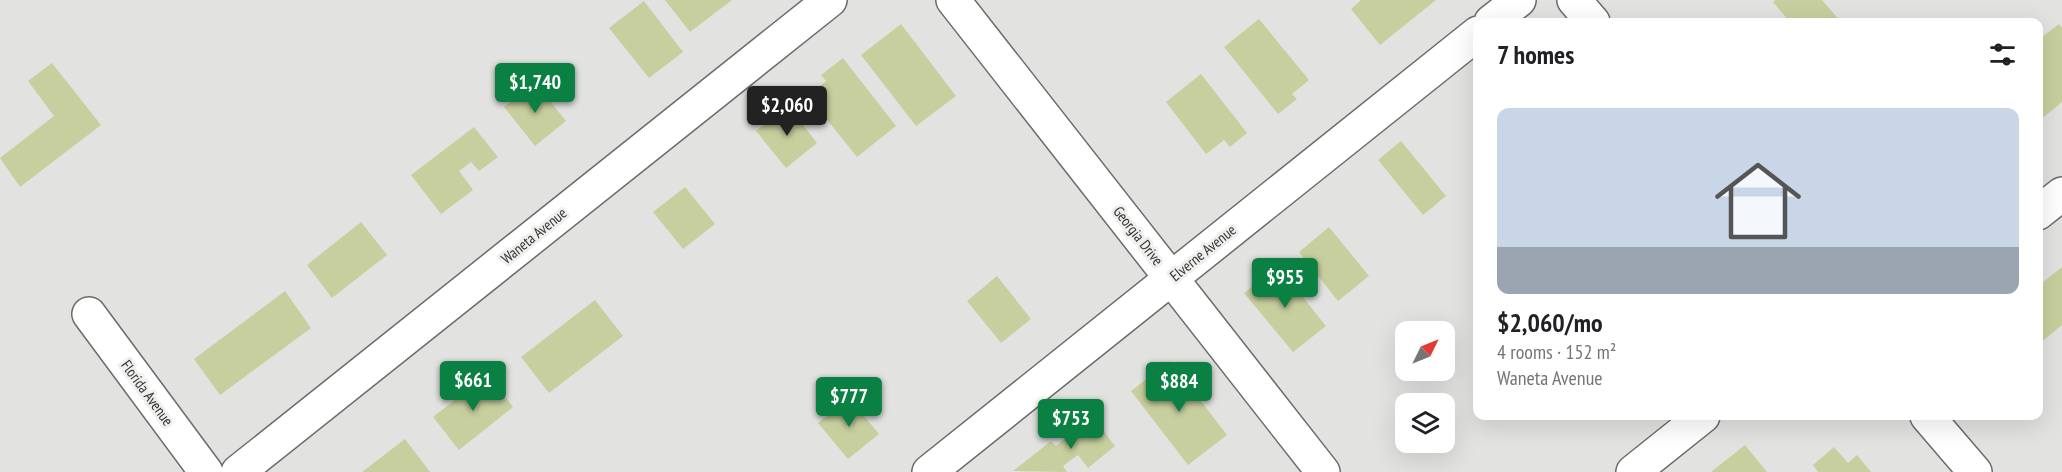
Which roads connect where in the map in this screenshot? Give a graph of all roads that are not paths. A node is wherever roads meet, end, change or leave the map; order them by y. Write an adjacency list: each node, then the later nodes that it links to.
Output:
1 (830, 0): 15 (street, Waneta Avenue)
2 (953, 0): 10 (street, Georgia Drive)
3 (1519, 0): 5 (street)
4 (1574, 0): 6 (street)
5 (1496, 18)
6 (1590, 18)
7 (1473, 37): 10 (street, Elverne Avenue)
8 (2062, 194): 9 (street)
9 (2043, 209)
10 (1171, 278): 16 (street, Elverne Avenue); 17 (street, Georgia Drive)
11 (89, 314): 14 (street, Florida Avenue)
12 (1698, 420): 18 (street)
13 (1930, 420): 19 (street)
14 (206, 472)
15 (238, 472)
16 (929, 472)
17 (1323, 472)
18 (1633, 472)
19 (1976, 472)

